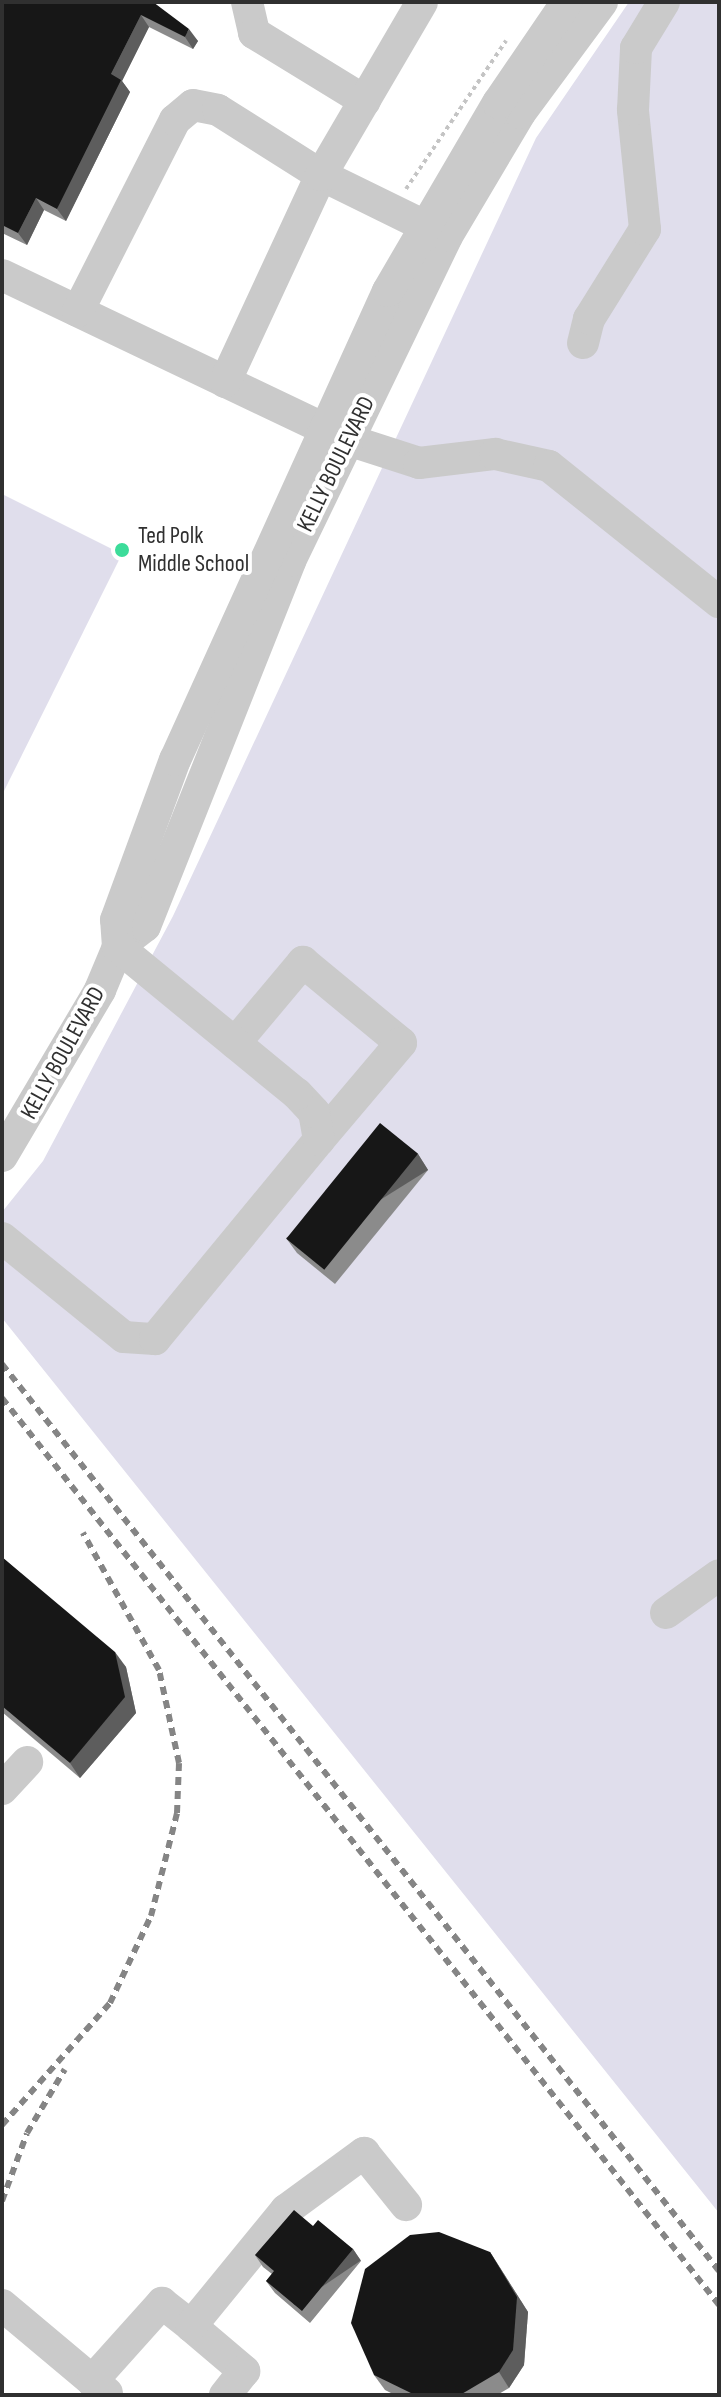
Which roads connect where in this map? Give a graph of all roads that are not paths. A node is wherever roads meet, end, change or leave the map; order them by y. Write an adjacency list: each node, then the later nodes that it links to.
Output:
1 (247, 2): 6 (street)
2 (422, 2): 6 (street)
3 (567, 2): 8 (street, KELLY BOULEVARD)
4 (602, 2): 13 (street, KELLY BOULEVARD)
5 (664, 2): 11 (street)
6 (365, 101): 7 (street)
7 (321, 175): 8 (street); 10 (street); 12 (street)
8 (425, 226): 13 (street, KELLY BOULEVARD)
9 (2, 275): 10 (street)
10 (78, 311): 12 (street)
11 (583, 343)
12 (225, 382): 13 (street)
13 (336, 434): 14 (street); 15 (street, KELLY BOULEVARD)
14 (719, 602)
15 (118, 947): 16 (street); 18 (street, KELLY BOULEVARD)
16 (235, 1043): 17 (street); 17 (street)
17 (319, 1140): 19 (street)
18 (2, 1156)
19 (2, 1238)
20 (719, 1575): 21 (street)
21 (666, 1613)
22 (27, 1762): 23 (street)
23 (2, 1789)
24 (406, 2205): 26 (street)
25 (2, 2305): 27 (street)
26 (191, 2326): 27 (street); 28 (street)
27 (100, 2388)
28 (225, 2395)

